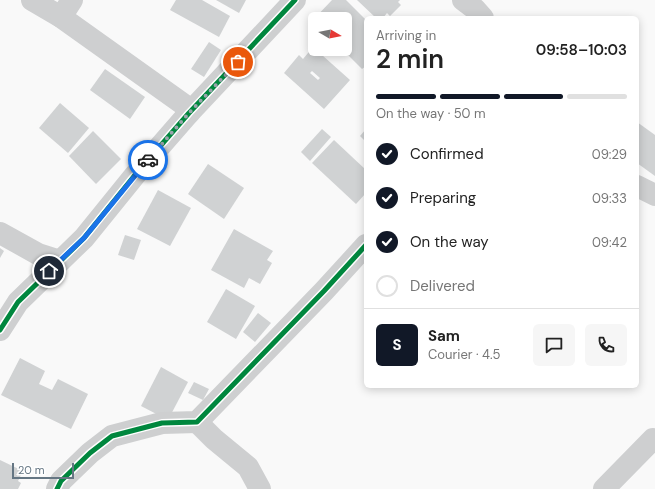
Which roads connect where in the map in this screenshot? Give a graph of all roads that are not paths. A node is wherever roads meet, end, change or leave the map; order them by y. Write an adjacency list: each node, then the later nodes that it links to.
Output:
1 (32, 0): 4 (street)
2 (296, 0): 6 (street)
3 (463, 0): 5 (street)
4 (66, 8): 6 (street)
5 (481, 16)
6 (189, 113): 11 (street)
7 (639, 187): 8 (street)
8 (655, 195)
9 (0, 233): 11 (street)
10 (364, 247): 13 (street)
11 (60, 261): 12 (street)
12 (0, 330)
13 (197, 422): 15 (street); 16 (street)
14 (653, 439): 17 (street)
15 (57, 489)
16 (260, 489)
17 (604, 489)

